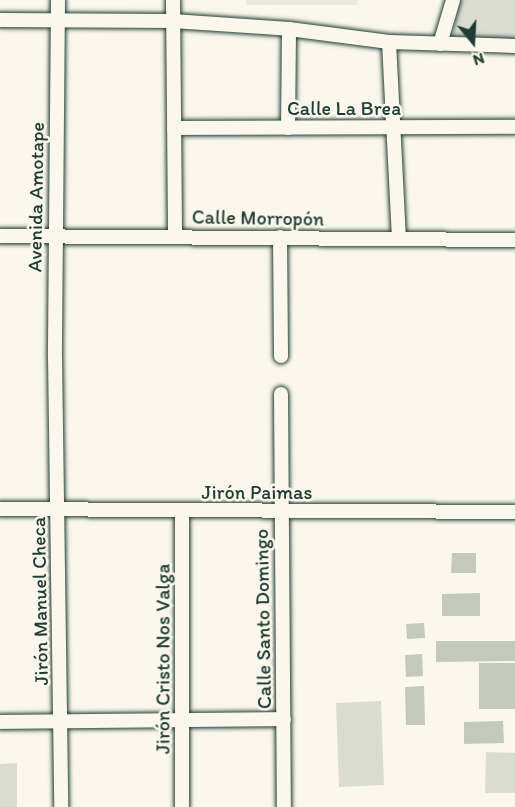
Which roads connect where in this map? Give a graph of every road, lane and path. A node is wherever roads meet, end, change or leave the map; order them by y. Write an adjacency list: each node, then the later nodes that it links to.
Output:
1 (58, 0): 4 (street, Avenida Amotape)
2 (173, 0): 6 (street)
3 (453, 0): 9 (street)
4 (58, 19): 5 (street); 6 (street); 16 (street, Avenida Amotape)
5 (0, 20)
6 (173, 21): 7 (street); 13 (street)
7 (289, 29): 8 (street); 14 (street)
8 (389, 42): 9 (street); 11 (street)
9 (440, 44): 10 (street)
10 (515, 46)
11 (392, 127): 12 (street, Calle La Brea); 14 (street, Calle La Brea); 19 (street)
12 (515, 127)
13 (174, 128): 14 (street, Calle La Brea); 17 (street)
14 (288, 128)
15 (0, 236): 16 (street, Calle Morropón)
16 (55, 236): 17 (street, Calle Morropón); 23 (street, Avenida Amotape)
17 (175, 236): 18 (street, Calle Morropón)
18 (280, 237): 19 (street, Calle Morropón); 21 (street)
19 (399, 239): 20 (street, Calle Morropón)
20 (515, 240)
21 (281, 356)
22 (281, 394): 27 (street, Calle Santo Domingo)
23 (57, 395): 25 (street, Jirón Manuel Checa)
24 (0, 509): 25 (street, Jirón Paimas)
25 (58, 509): 26 (street, Jirón Paimas); 31 (street, Jirón Manuel Checa)
26 (182, 512): 27 (street, Jirón Paimas); 30 (street, Jirón Cristo Nos Valga)
27 (281, 512): 28 (street, Jirón Paimas); 29 (street, Calle Santo Domingo)
28 (515, 512)
29 (284, 718): 30 (street); 35 (street, Calle Santo Domingo)
30 (182, 720): 31 (street); 34 (street, Jirón Cristo Nos Valga)
31 (60, 721): 32 (street); 33 (street, Jirón Manuel Checa)
32 (0, 722)
33 (61, 807)
34 (182, 807)
35 (284, 807)

